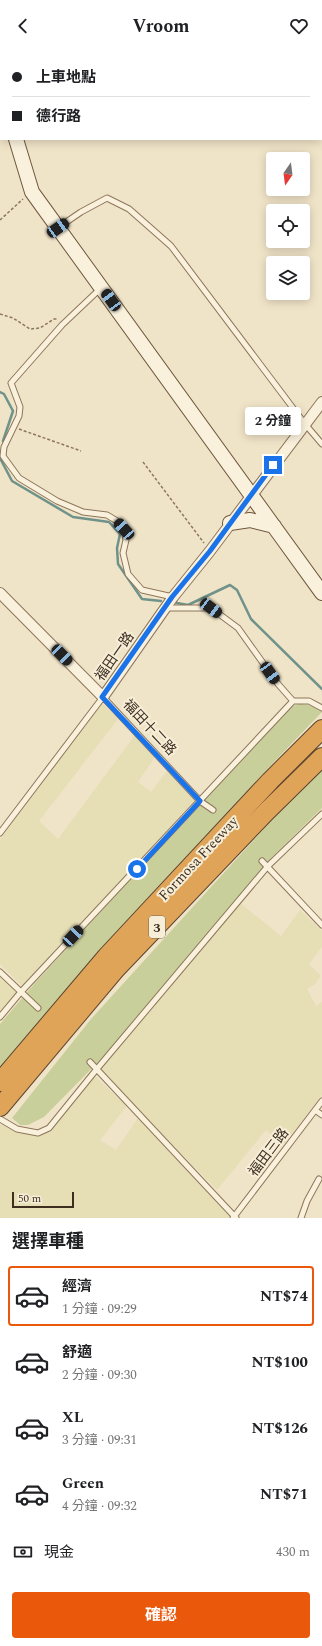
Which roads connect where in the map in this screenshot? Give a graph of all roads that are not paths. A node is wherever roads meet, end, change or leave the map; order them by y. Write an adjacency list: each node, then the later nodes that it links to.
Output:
1 (16, 140): 2 (main road)
2 (58, 228): 3 (main road); 5 (lane)
3 (102, 287): 7 (main road); 12 (lane)
4 (322, 402): 5 (street, 福田一路)
5 (306, 424): 6 (lane); 7 (street, 福田一路)
6 (322, 444)
7 (251, 494): 8 (street, 福田一路); 9 (main road)
8 (230, 523): 9 (main road); 12 (street, 福田一路)
9 (274, 526): 11 (main road)
10 (0, 593): 14 (street, 福田十二路)
11 (322, 593)
12 (172, 597): 13 (street, 福田一路)
13 (165, 608): 14 (street, 福田一路); 15 (lane)
14 (102, 697): 19 (lane, 福田十二路); 22 (lane, 福田一路)
15 (293, 702): 16 (lane); 19 (lane)
16 (322, 708)
17 (322, 729): 32 (highway, Formosa Freeway / 3)
18 (321, 758): 34 (highway, Formosa Freeway / 3)
19 (200, 801): 20 (lane, 福田十二路); 27 (lane)
20 (213, 810)
21 (322, 814): 24 (lane)
22 (0, 834)
23 (262, 861): 24 (lane)
24 (268, 866): 25 (lane); 31 (lane)
25 (322, 925)
26 (0, 972): 27 (lane)
27 (20, 993): 28 (lane); 29 (lane)
28 (38, 1008)
29 (0, 1017)
30 (90, 1062): 31 (lane)
31 (96, 1070): 34 (lane); 38 (lane)
32 (0, 1082)
33 (322, 1101): 35 (lane, 福田三路)
34 (1, 1109)
35 (315, 1110): 36 (lane); 38 (lane, 福田三路)
36 (322, 1115)
37 (319, 1179): 39 (lane)
38 (234, 1217)
39 (301, 1218)

